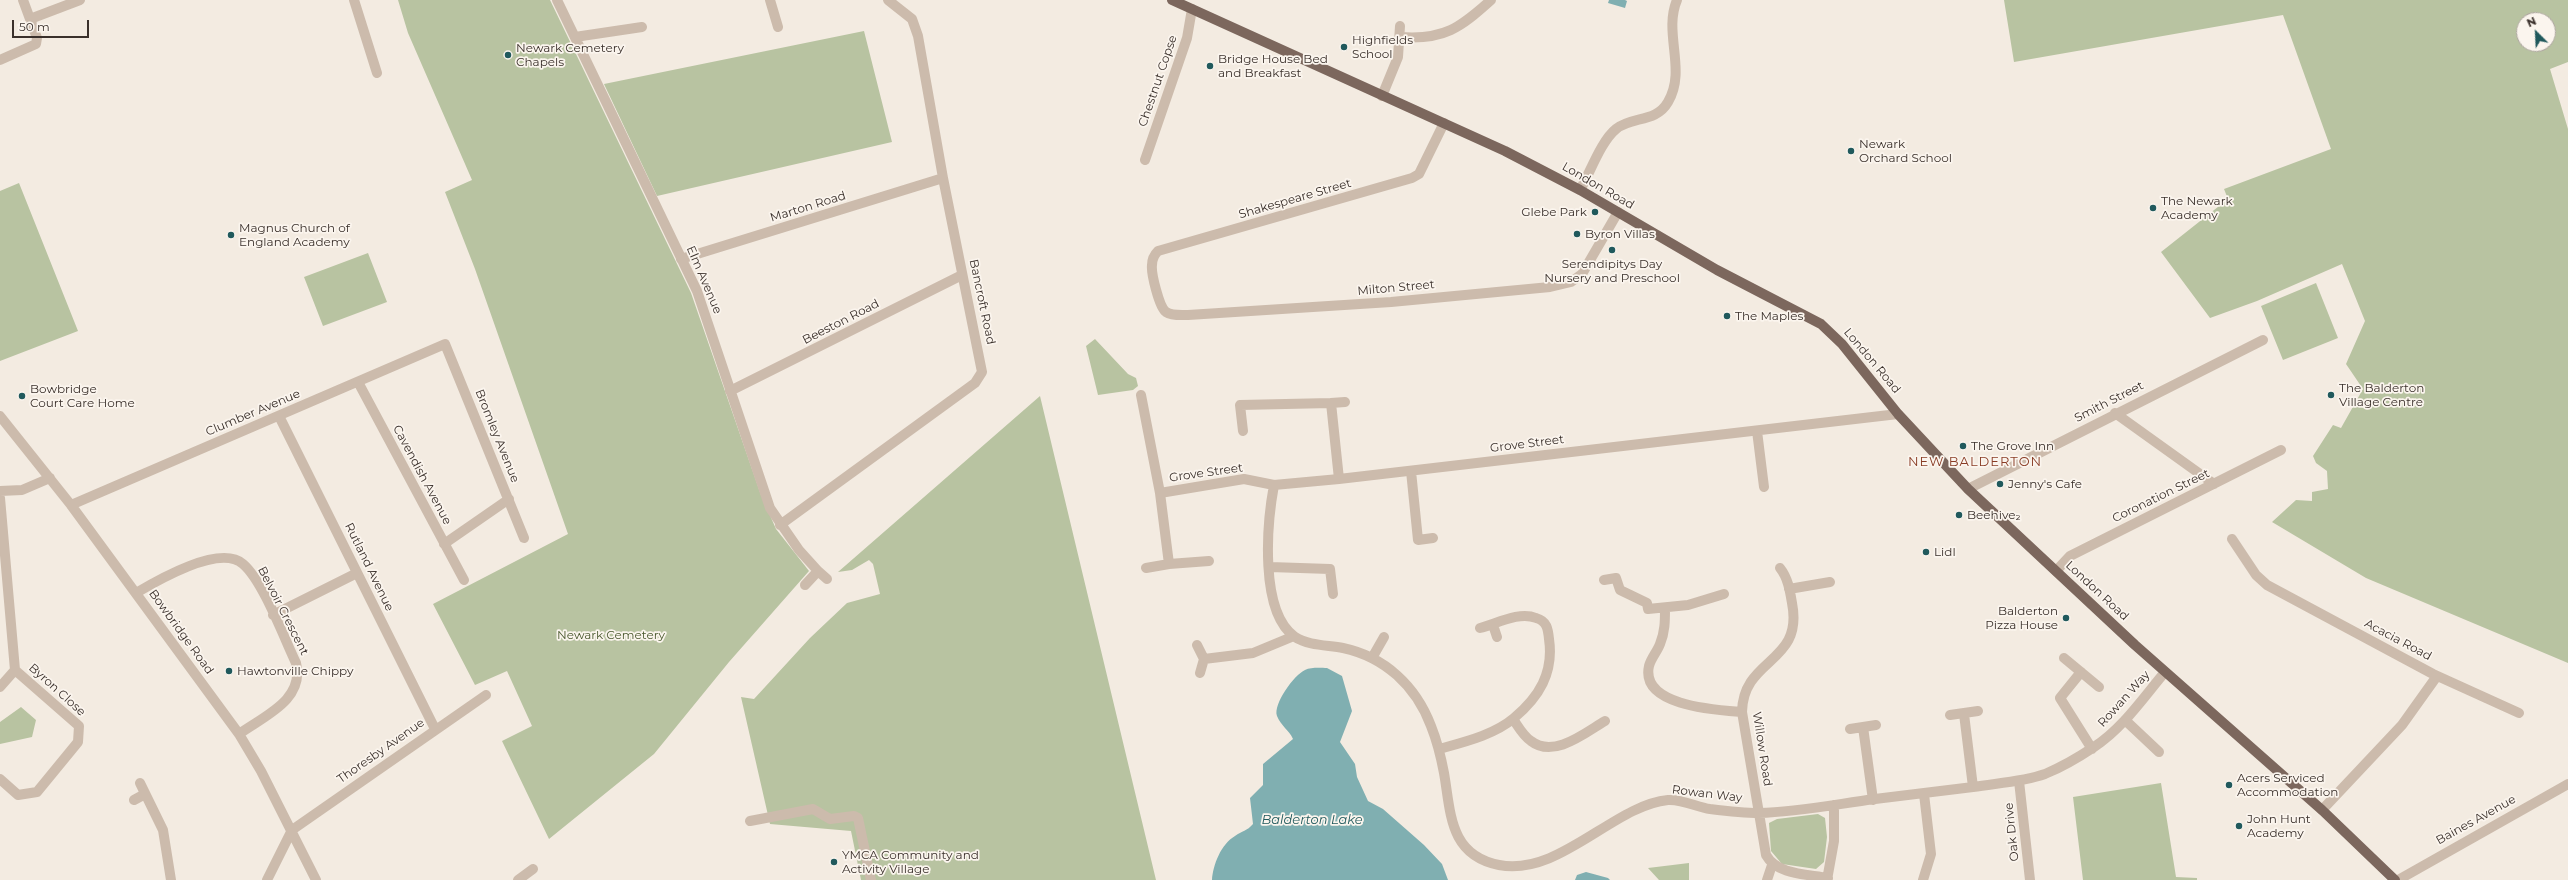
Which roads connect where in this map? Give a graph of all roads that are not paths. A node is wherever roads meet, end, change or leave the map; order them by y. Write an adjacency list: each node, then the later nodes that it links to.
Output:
1 (23, 0): 11 (street)
2 (80, 0): 11 (street)
3 (354, 0): 18 (street)
4 (557, 0): 15 (street, Elm Avenue)
5 (770, 0): 14 (street)
6 (888, 0): 22 (street, Bancroft Road)
7 (1172, 0): 10 (main road, London Road)
8 (1491, 0): 16 (street)
9 (1677, 0): 23 (street)
10 (1192, 9): 19 (main road, London Road); 21 (street, Chestnut Copse)
11 (30, 19): 17 (street)
12 (1400, 26): 16 (street)
13 (642, 27): 15 (street)
14 (778, 27)
15 (575, 37): 25 (street, Elm Avenue)
16 (1401, 37): 19 (street)
17 (0, 60)
18 (377, 73)
19 (1382, 96): 20 (main road, London Road)
20 (1444, 123): 23 (main road, London Road); 27 (street, Shakespeare Street)
21 (1145, 160)
22 (943, 178): 25 (street, Marton Road); 26 (street, Bancroft Road)
23 (1580, 190): 24 (main road, London Road)
24 (1618, 212): 27 (street, Milton Street); 36 (main road, London Road)
25 (682, 259): 31 (street, Elm Avenue)
26 (962, 275): 31 (street, Beeston Road); 54 (street, Bancroft Road)
27 (1156, 285)
28 (2263, 340): 35 (street, Smith Street)
29 (445, 344): 30 (street, Clumber Avenue); 52 (street, Bromley Avenue)
30 (358, 382): 38 (street, Clumber Avenue); 58 (street, Cavendish Avenue)
31 (730, 391): 54 (street, Elm Avenue)
32 (1141, 395): 50 (street, Grove Street)
33 (1345, 402): 34 (street)
34 (1331, 404): 39 (street); 44 (street)
35 (2115, 413): 45 (street); 48 (street, Smith Street)
36 (1898, 414): 40 (street, Grove Street); 48 (main road, London Road)
37 (0, 416): 43 (street, Bowbridge Road)
38 (279, 416): 53 (street, Clumber Avenue); 66 (street, Rutland Avenue)
39 (1243, 431)
40 (1757, 431): 42 (street, Grove Street); 47 (street)
41 (2281, 450): 45 (street, Coronation Street)
42 (1411, 471): 44 (street, Grove Street); 56 (street)
43 (50, 478): 49 (street); 53 (street, Bowbridge Road)
44 (1339, 480): 46 (street, Grove Street)
45 (2214, 484): 65 (street, Coronation Street)
46 (1274, 485): 50 (street, Grove Street); 61 (street)
47 (1764, 487)
48 (1968, 489): 65 (main road, London Road)
49 (0, 491)
50 (1160, 493): 60 (street, Grove Street)
51 (0, 498): 87 (street, Byron Close)
52 (509, 499): 55 (street, Bromley Avenue); 58 (street)
53 (71, 505): 73 (street, Bowbridge Road)
54 (780, 525): 64 (street, Elm Avenue)
55 (524, 538)
56 (1433, 538)
57 (2232, 540): 91 (street, Acacia Road)
58 (444, 544): 68 (street, Cavendish Avenue)
59 (1209, 561): 60 (street)
60 (1169, 564): 62 (street)
61 (1270, 567): 74 (street); 80 (street)
62 (1146, 568)
63 (1780, 568): 72 (street, Willow Road)
64 (818, 571): 67 (street, Elm Avenue); 71 (street)
65 (2056, 571): 89 (main road, London Road)
66 (357, 573): 77 (street); 105 (street, Rutland Avenue)
67 (827, 579)
68 (464, 580)
69 (1604, 580): 76 (street)
70 (1830, 582): 72 (street)
71 (805, 585)
72 (1790, 589): 96 (street, Willow Road)
73 (136, 593): 77 (street, Belvoir Crescent); 107 (street, Bowbridge Road)
74 (1333, 594)
75 (1724, 594): 76 (street)
76 (1665, 608): 96 (street)
77 (273, 615): 107 (street, Belvoir Crescent)
78 (1493, 625): 79 (street); 82 (street); 100 (street)
79 (1480, 628)
80 (1294, 636): 84 (street, Rowan Way); 86 (street)
81 (1384, 637): 84 (street)
82 (1497, 637)
83 (1197, 645): 86 (street)
84 (1372, 658): 108 (street, Rowan Way)
85 (2064, 658): 88 (street)
86 (1204, 660): 90 (street)
87 (15, 670): 92 (street, Byron Close); 111 (street, Byron Close)
88 (2081, 672): 93 (street); 109 (street)
89 (2165, 672): 101 (street, Rowan Way); 121 (main road, London Road)
90 (1200, 673)
91 (2436, 676): 97 (street, Acacia Road); 121 (street)
92 (0, 687)
93 (2099, 687)
94 (486, 695): 105 (street, Thoresby Avenue)
95 (1978, 711): 98 (street)
96 (1742, 712): 122 (street, Willow Road)
97 (2519, 713)
98 (1964, 714): 99 (street); 115 (street)
99 (1950, 715)
100 (1513, 719): 102 (street); 108 (street)
101 (2125, 720): 109 (street, Rowan Way); 110 (street)
102 (1605, 721)
103 (1876, 725): 104 (street)
104 (1863, 727): 106 (street); 119 (street)
105 (435, 729): 124 (street, Thoresby Avenue)
106 (1850, 729)
107 (239, 734): 124 (street, Bowbridge Road)
108 (1439, 749): 122 (street, Rowan Way)
109 (2092, 749): 112 (street, Rowan Way)
110 (2159, 752)
111 (0, 779)
112 (2019, 781): 115 (street, Rowan Way); 135 (street, Oak Drive)
113 (140, 783): 116 (street)
114 (2568, 784): 136 (street, Baines Avenue)
115 (1973, 787): 117 (street, Rowan Way)
116 (145, 794): 118 (street); 128 (street)
117 (1924, 794): 119 (street, Rowan Way); 134 (street)
118 (134, 800)
119 (1873, 800): 120 (street, Rowan Way)
120 (1834, 805): 122 (street, Rowan Way); 127 (street)
121 (2322, 810): 136 (main road, London Road)
122 (1759, 813): 125 (street, Willow Road)
123 (750, 822): 132 (street)
124 (292, 830): 129 (street); 130 (street, Bowbridge Road)
125 (1772, 865): 127 (street); 133 (street)
126 (533, 868): 131 (street)
127 (1828, 879)
128 (172, 880)
129 (267, 880)
130 (316, 880)
131 (518, 880)
132 (871, 880)
133 (1767, 880)
134 (1923, 880)
135 (2030, 880)
136 (2397, 880)

